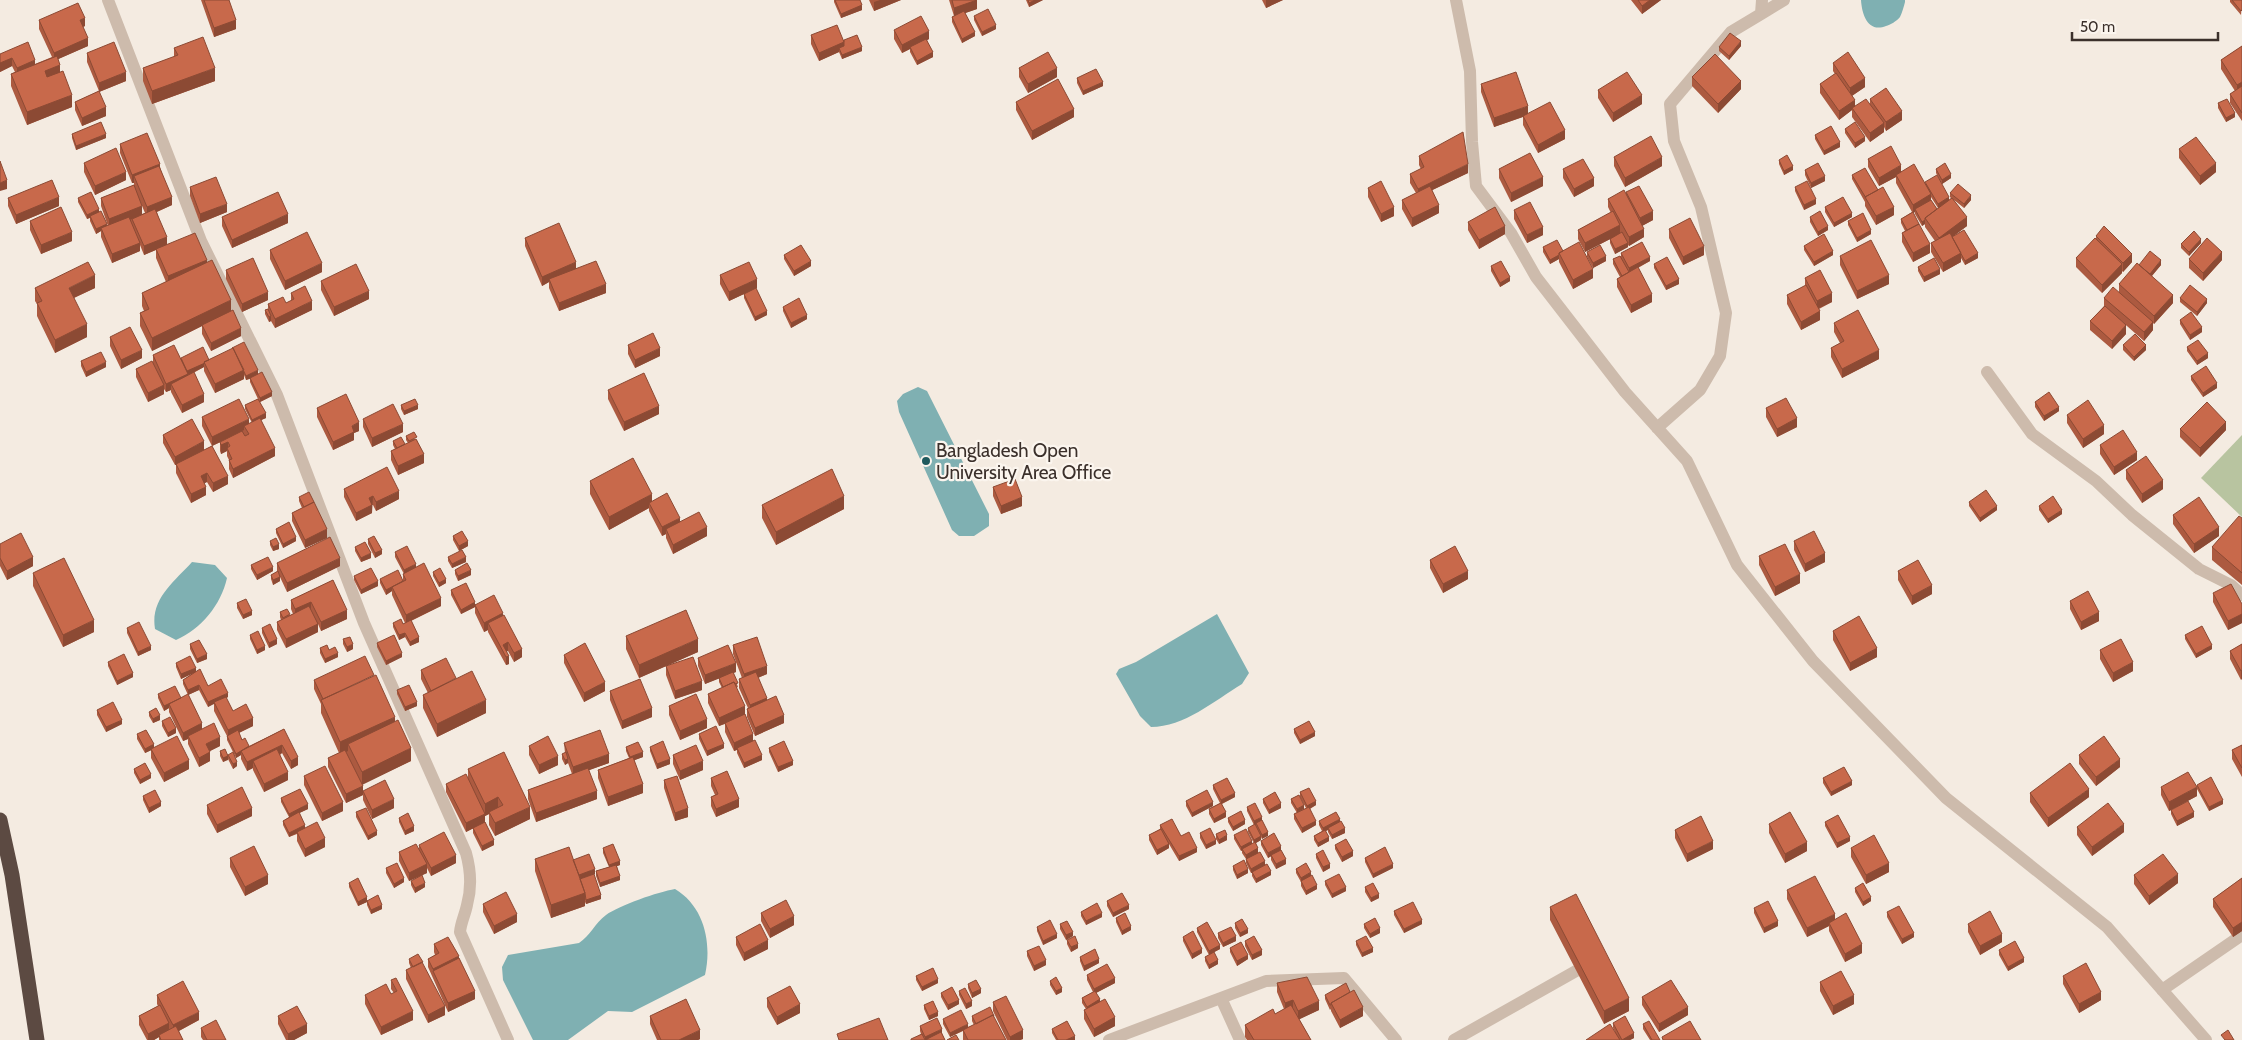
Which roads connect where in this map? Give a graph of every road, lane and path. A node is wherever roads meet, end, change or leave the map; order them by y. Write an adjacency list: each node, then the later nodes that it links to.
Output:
1 (108, 0): 15 (street)
2 (1456, 0): 7 (street)
3 (1762, 0): 5 (street)
4 (1784, 0): 5 (street)
5 (1761, 14): 7 (street)
6 (1987, 372): 8 (street)
7 (1657, 428): 12 (street)
8 (2242, 595)
9 (0, 820): 14 (highway)
10 (2242, 935): 12 (street)
11 (1576, 971): 19 (street)
12 (2162, 990): 20 (street)
13 (1220, 998): 16 (street); 17 (street); 18 (street)
14 (37, 1040)
15 (508, 1040)
16 (1109, 1040)
17 (1240, 1040)
18 (1396, 1040)
19 (1454, 1040)
20 (2206, 1040)

